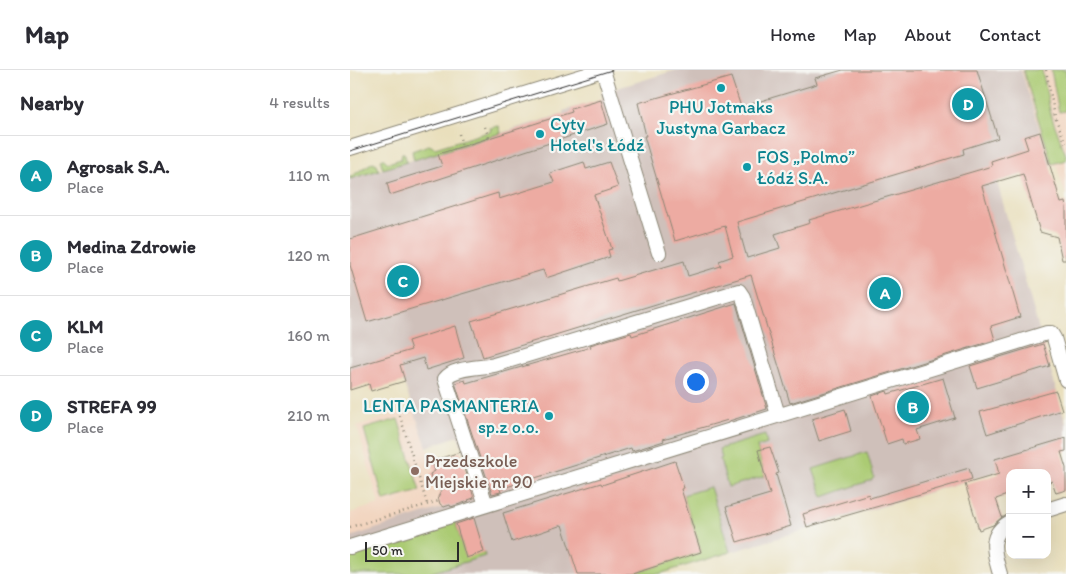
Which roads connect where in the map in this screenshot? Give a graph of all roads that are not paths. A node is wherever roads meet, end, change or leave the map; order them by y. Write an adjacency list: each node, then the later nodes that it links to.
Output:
1 (602, 70): 2 (street); 3 (street)
2 (350, 148)
3 (659, 253)
4 (1066, 380): 5 (street)
5 (778, 415): 7 (street); 7 (street)
6 (1066, 504): 8 (street)
7 (486, 505): 10 (street)
8 (1051, 509)
9 (1006, 525): 11 (street)
10 (350, 547)
11 (1000, 574)

